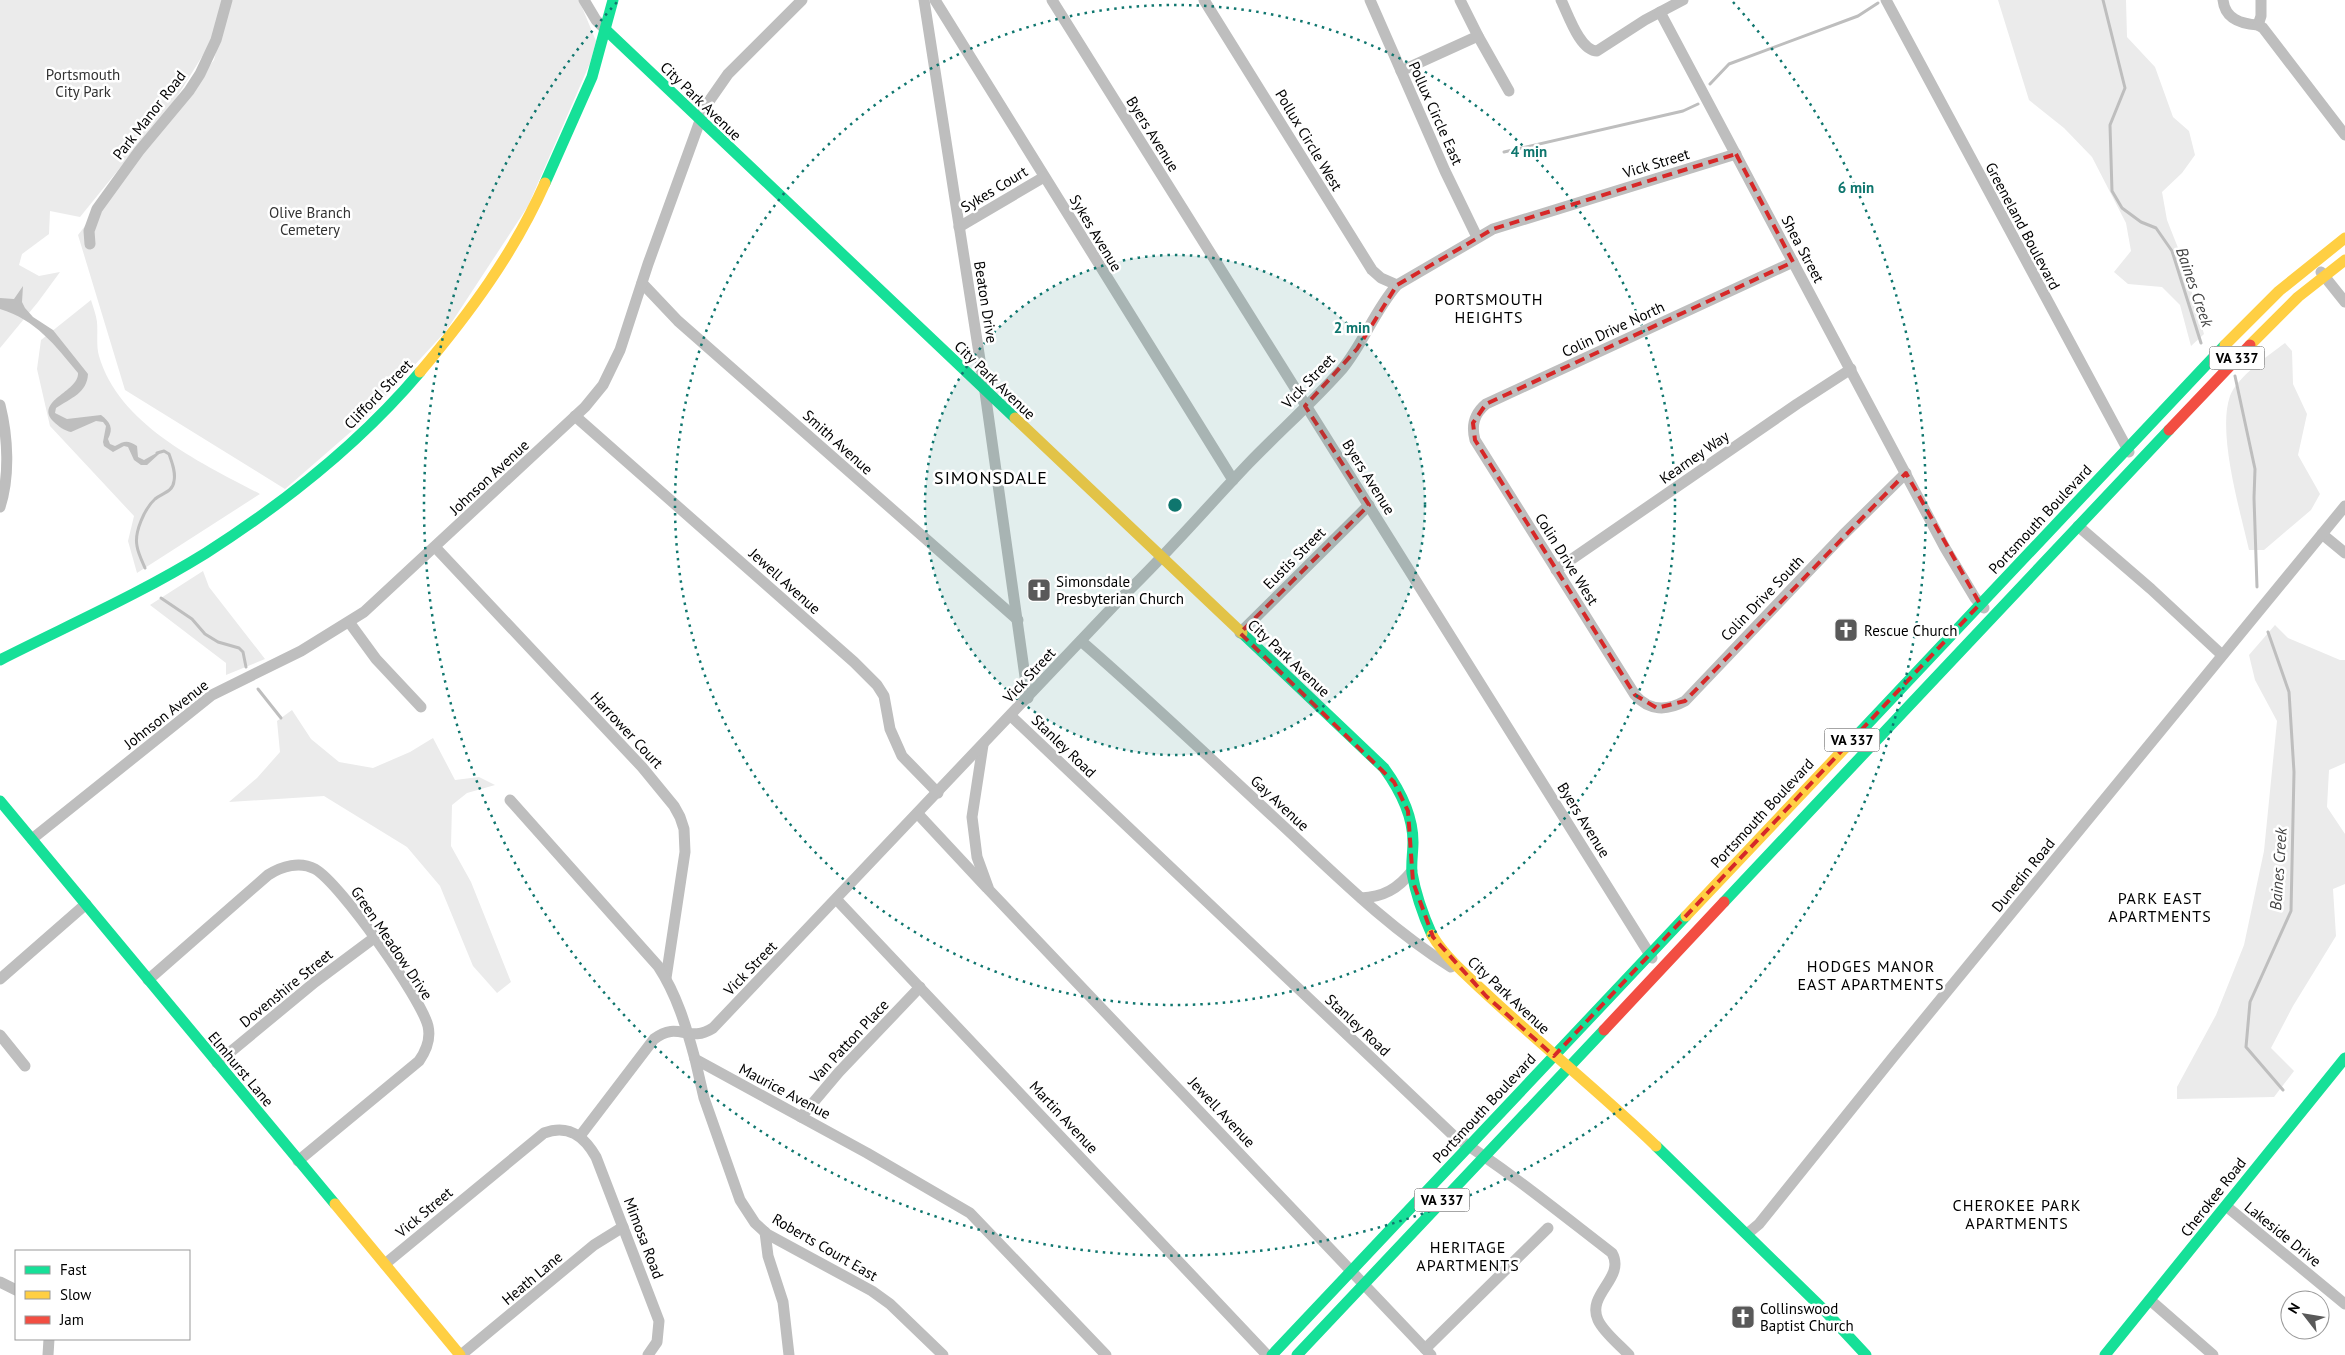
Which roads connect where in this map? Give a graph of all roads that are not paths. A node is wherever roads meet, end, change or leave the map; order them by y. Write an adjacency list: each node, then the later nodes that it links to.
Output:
1 (227, 0): 29 (street, Park Manor Road)
2 (584, 0): 18 (street)
3 (613, 0): 18 (street, Clifford Street)
4 (802, 0): 22 (street, Johnson Avenue)
5 (924, 0): 26 (street, Beaton Drive)
6 (935, 0): 25 (street, Sykes Avenue)
7 (1052, 0): 40 (street, Byers Avenue)
8 (1204, 0): 35 (street, Pollux Circle West)
9 (1370, 0): 20 (street, Pollux Circle East)
10 (1460, 0): 19 (street)
11 (1560, 0): 16 (street)
12 (1683, 0): 16 (street)
13 (1886, 0): 43 (street, Greeneland Boulevard)
14 (2223, 0): 17 (street)
15 (2261, 0): 17 (street)
16 (1660, 12): 24 (street, Shea Street)
17 (2258, 26): 23 (street)
18 (606, 30): 22 (street, City Park Avenue); 63 (street, Clifford Street)
19 (1478, 36): 20 (street); 21 (street)
20 (1401, 71): 27 (street, Pollux Circle East)
21 (1509, 91)
22 (699, 120): 34 (street, Johnson Avenue); 38 (street, City Park Avenue)
23 (2345, 135)
24 (1736, 154): 27 (street, Vick Street); 31 (street, Shea Street)
25 (1044, 177): 26 (street, Sykes Court); 46 (street, Sykes Avenue)
26 (959, 227): 38 (street, Beaton Drive)
27 (1477, 237): 35 (street, Vick Street)
28 (2345, 238): 32 (street, Portsmouth Boulevard / VA 337)
29 (90, 244)
30 (2345, 260): 33 (street, VA 337)
31 (1793, 262): 37 (street, Shea Street); 42 (street, Colin Drive North)
32 (2314, 262): 33 (street); 43 (street, Portsmouth Boulevard / VA 337)
33 (2325, 276): 36 (street); 44 (street, VA 337)
34 (642, 283): 41 (street, Johnson Avenue); 58 (street, Smith Avenue)
35 (1397, 285): 40 (street, Vick Street)
36 (2345, 302)
37 (1851, 369): 45 (street, Shea Street); 55 (street, Kearney Way)
38 (985, 392): 54 (street, City Park Avenue); 58 (street, Beaton Drive)
39 (0, 405): 49 (street)
40 (1305, 406): 46 (street, Vick Street); 47 (street, Byers Avenue)
41 (575, 416): 52 (street, Johnson Avenue); 69 (street, Jewell Avenue)
42 (1477, 444): 55 (street, Colin Drive West)
43 (2127, 449): 44 (street, Greeneland Boulevard); 56 (street, Portsmouth Boulevard / VA 337)
44 (2136, 465): 50 (street, VA 337)
45 (1906, 473): 56 (street, Shea Street); 64 (street, Colin Drive South)
46 (1233, 480): 54 (street, Vick Street)
47 (1369, 505): 60 (street, Eustis Street); 80 (street, Byers Avenue)
48 (2345, 506): 51 (street, Dunedin Road)
49 (0, 507)
50 (2078, 526): 57 (street, VA 337); 62 (street)
51 (2322, 534): 53 (street); 62 (street, Dunedin Road)
52 (435, 547): 59 (street, Johnson Avenue); 83 (street, Harrower Court)
53 (2345, 553)
54 (1162, 559): 60 (street, City Park Avenue); 61 (street, Vick Street)
55 (1556, 570): 64 (street, Colin Drive West)
56 (1980, 604): 57 (street, Shea Street); 80 (street, Portsmouth Boulevard / VA 337)
57 (1993, 617): 81 (street, VA 337)
58 (1018, 620): 65 (street, Beaton Drive)
59 (349, 622): 66 (street); 73 (street, Johnson Avenue)
60 (1240, 633): 74 (street, City Park Avenue)
61 (1081, 641): 65 (street, Vick Street); 76 (street, Gay Avenue)
62 (2222, 655): 104 (street, Dunedin Road)
63 (0, 660)
64 (1632, 690)
65 (1028, 698): 67 (street, Vick Street)
66 (421, 708)
67 (1010, 716): 68 (street, Vick Street); 97 (street, Stanley Road)
68 (983, 745): 69 (street, Vick Street); 75 (street, Jewell Avenue)
69 (938, 793): 72 (street, Vick Street)
70 (510, 800): 83 (street)
71 (0, 801): 73 (street, Elmhurst Lane)
72 (918, 814): 75 (street, Jewell Avenue); 77 (street, Vick Street)
73 (32, 839): 78 (street, Elmhurst Lane)
74 (1412, 871): 76 (street); 82 (street, City Park Avenue)
75 (989, 890): 106 (street, Jewell Avenue)
76 (1361, 898): 82 (street, Gay Avenue)
77 (837, 900): 86 (street, Martin Avenue); 87 (street, Vick Street)
78 (86, 904): 84 (street); 85 (street, Elmhurst Lane)
79 (374, 938): 85 (street, Green Meadow Drive); 92 (street, Dovenshire Street); 99 (street, Green Meadow Drive)
80 (1650, 954): 81 (street, Byers Avenue); 89 (street, Portsmouth Boulevard / VA 337)
81 (1659, 970): 94 (street, VA 337)
82 (1467, 976): 89 (street, City Park Avenue)
83 (666, 978): 87 (street)
84 (0, 979)
85 (148, 980): 92 (street, Elmhurst Lane)
86 (920, 987): 95 (street, Van Patton Place); 120 (street, Martin Avenue)
87 (688, 1034): 91 (street); 96 (street, Vick Street)
88 (0, 1036): 93 (street)
89 (1554, 1056): 94 (street, City Park Avenue); 97 (street, Portsmouth Boulevard / VA 337)
90 (2345, 1058): 100 (street, Cherokee Road)
91 (694, 1059): 95 (street, Maurice Avenue); 103 (street, Roberts Court East)
92 (217, 1064): 99 (street, Elmhurst Lane)
93 (25, 1066)
94 (1567, 1067): 98 (street, VA 337); 104 (street, City Park Avenue)
95 (801, 1117): 119 (street, Maurice Avenue)
96 (580, 1136): 101 (street, Mimosa Road); 105 (street, Vick Street)
97 (1468, 1146): 98 (street, Stanley Road); 106 (street, Portsmouth Boulevard / VA 337)
98 (1484, 1155): 108 (street, VA 337); 123 (street, Stanley Road)
99 (298, 1161): 105 (street, Elmhurst Lane)
100 (2226, 1206): 110 (street, Cherokee Road); 111 (street, Lakeside Drive)
101 (623, 1227): 115 (street, Heath Lane); 116 (street, Mimosa Road)
102 (1548, 1228): 113 (street)
103 (765, 1232): 117 (street); 118 (street, Roberts Court East)
104 (1746, 1234): 124 (street, City Park Avenue)
105 (385, 1264): 115 (street, Elmhurst Lane)
106 (1352, 1272): 108 (street, Jewell Avenue); 121 (street, Portsmouth Boulevard / VA 337)
107 (0, 1282): 109 (street)
108 (1363, 1284): 113 (street, Jewell Avenue); 122 (street, VA 337)
109 (15, 1290)
110 (2150, 1300): 125 (street, Cherokee Road); 126 (street)
111 (2345, 1304)
112 (49, 1340): 114 (street)
113 (1428, 1352)
114 (48, 1355)
115 (460, 1355)
116 (648, 1355)
117 (789, 1355)
118 (943, 1355)
119 (1106, 1355)
120 (1267, 1355)
121 (1272, 1355)
122 (1297, 1355)
123 (1629, 1355)
124 (1866, 1355)
125 (2105, 1355)
126 (2212, 1355)

